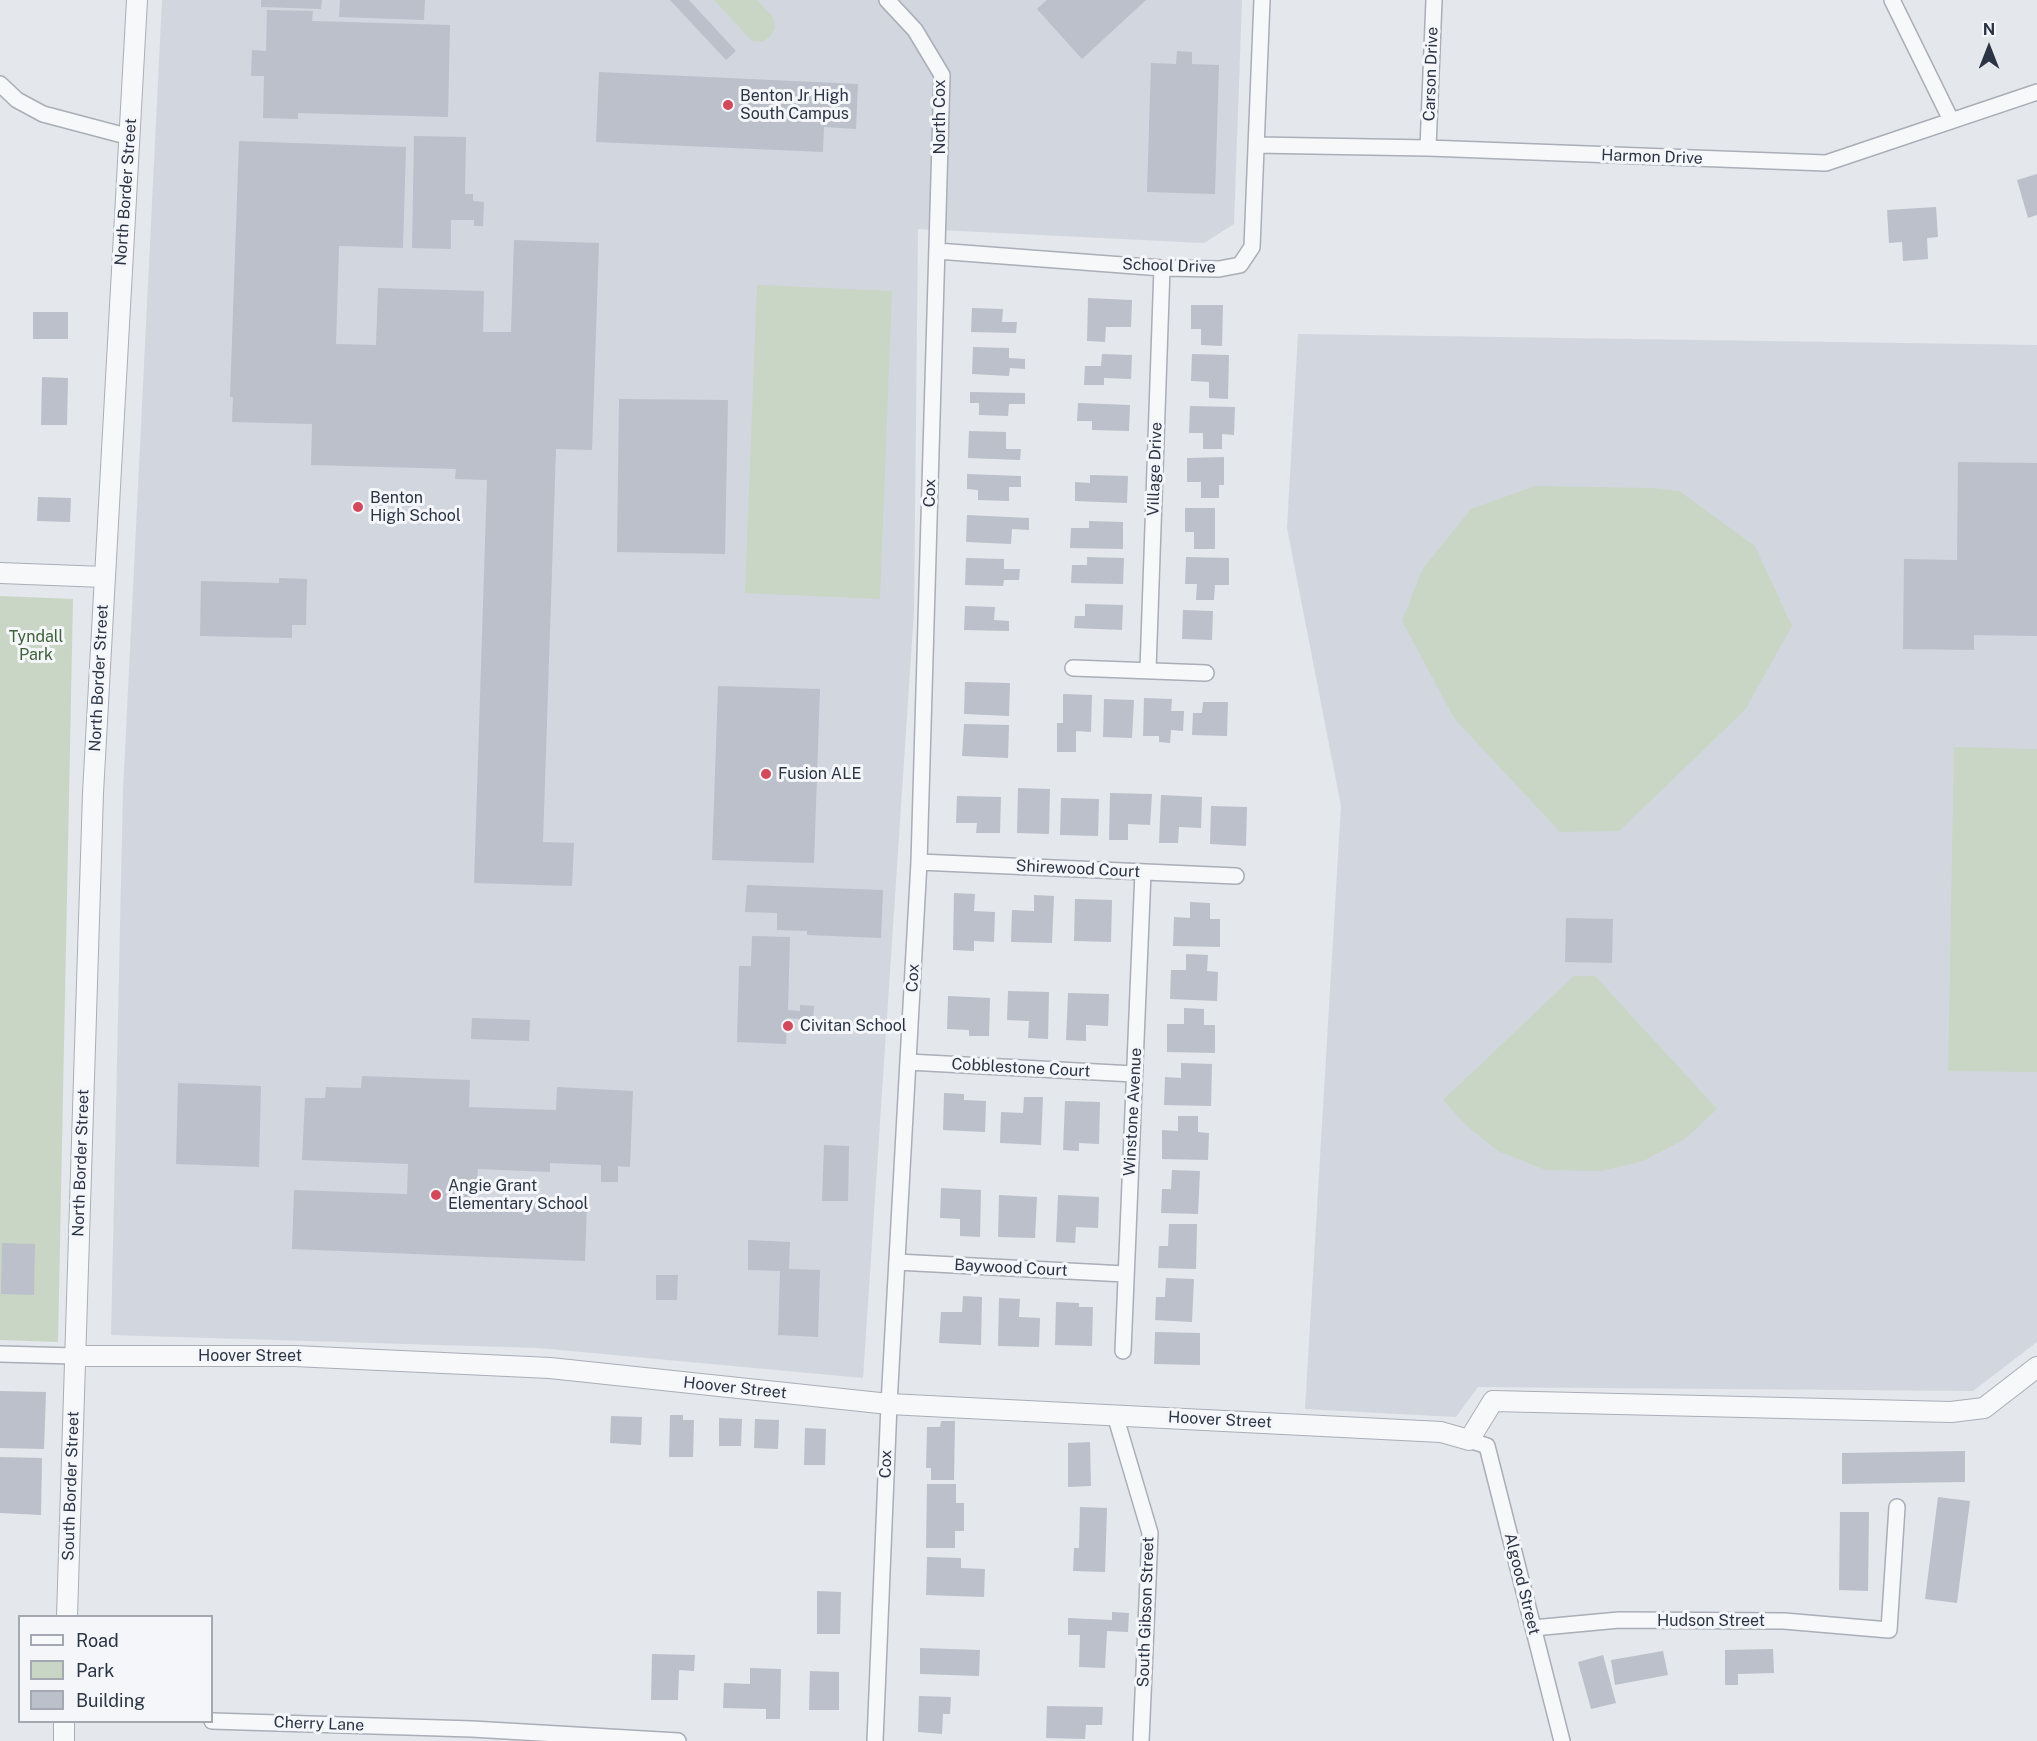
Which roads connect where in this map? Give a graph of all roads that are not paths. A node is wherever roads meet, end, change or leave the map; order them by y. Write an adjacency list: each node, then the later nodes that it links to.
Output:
1 (137, 0): 9 (street, North Border Street)
2 (887, 0): 12 (street, North Cox)
3 (1262, 0): 10 (street, School Drive)
4 (1434, 0): 11 (street, Carson Drive)
5 (1892, 0): 8 (street)
6 (0, 84): 9 (street)
7 (2037, 92): 8 (street, Harmon Drive)
8 (1951, 120): 11 (street, Harmon Drive)
9 (130, 137): 15 (street, North Border Street)
10 (1256, 146): 11 (street, Harmon Drive); 13 (street, School Drive)
11 (1428, 148)
12 (937, 251): 13 (street, School Drive); 19 (street, Cox)
13 (1162, 268): 17 (street, Village Drive)
14 (0, 573): 15 (street)
15 (104, 577): 28 (street, North Border Street)
16 (1073, 668): 17 (street)
17 (1148, 670): 18 (street)
18 (1206, 673)
19 (920, 862): 20 (street, Shirewood Court); 22 (street, Cox)
20 (1143, 872): 21 (street, Shirewood Court); 23 (street, Winstone Avenue)
21 (1236, 876)
22 (908, 1062): 23 (street, Cobblestone Court); 24 (street, Cox)
23 (1134, 1074): 25 (street, Winstone Avenue)
24 (897, 1263): 25 (street, Baywood Court); 30 (street, Cox)
25 (1125, 1274): 26 (street, Winstone Avenue)
26 (1123, 1351)
27 (0, 1354): 28 (street, Hoover Street)
28 (75, 1356): 30 (street, Hoover Street); 34 (street, South Border Street)
29 (2037, 1366): 32 (street)
30 (889, 1404): 31 (street, Hoover Street); 41 (street, Cox)
31 (1115, 1415): 32 (street, Hoover Street); 42 (street, South Gibson Street)
32 (1469, 1440): 35 (street, Algood Street)
33 (1897, 1507): 35 (street, Hudson Street)
34 (67, 1615)
35 (1533, 1628): 43 (street, Algood Street)
36 (213, 1721): 38 (street, Cherry Lane)
37 (64, 1723): 39 (street)
38 (472, 1735): 40 (street, Cherry Lane)
39 (64, 1741)
40 (678, 1741)
41 (874, 1741)
42 (1141, 1741)
43 (1562, 1741)

